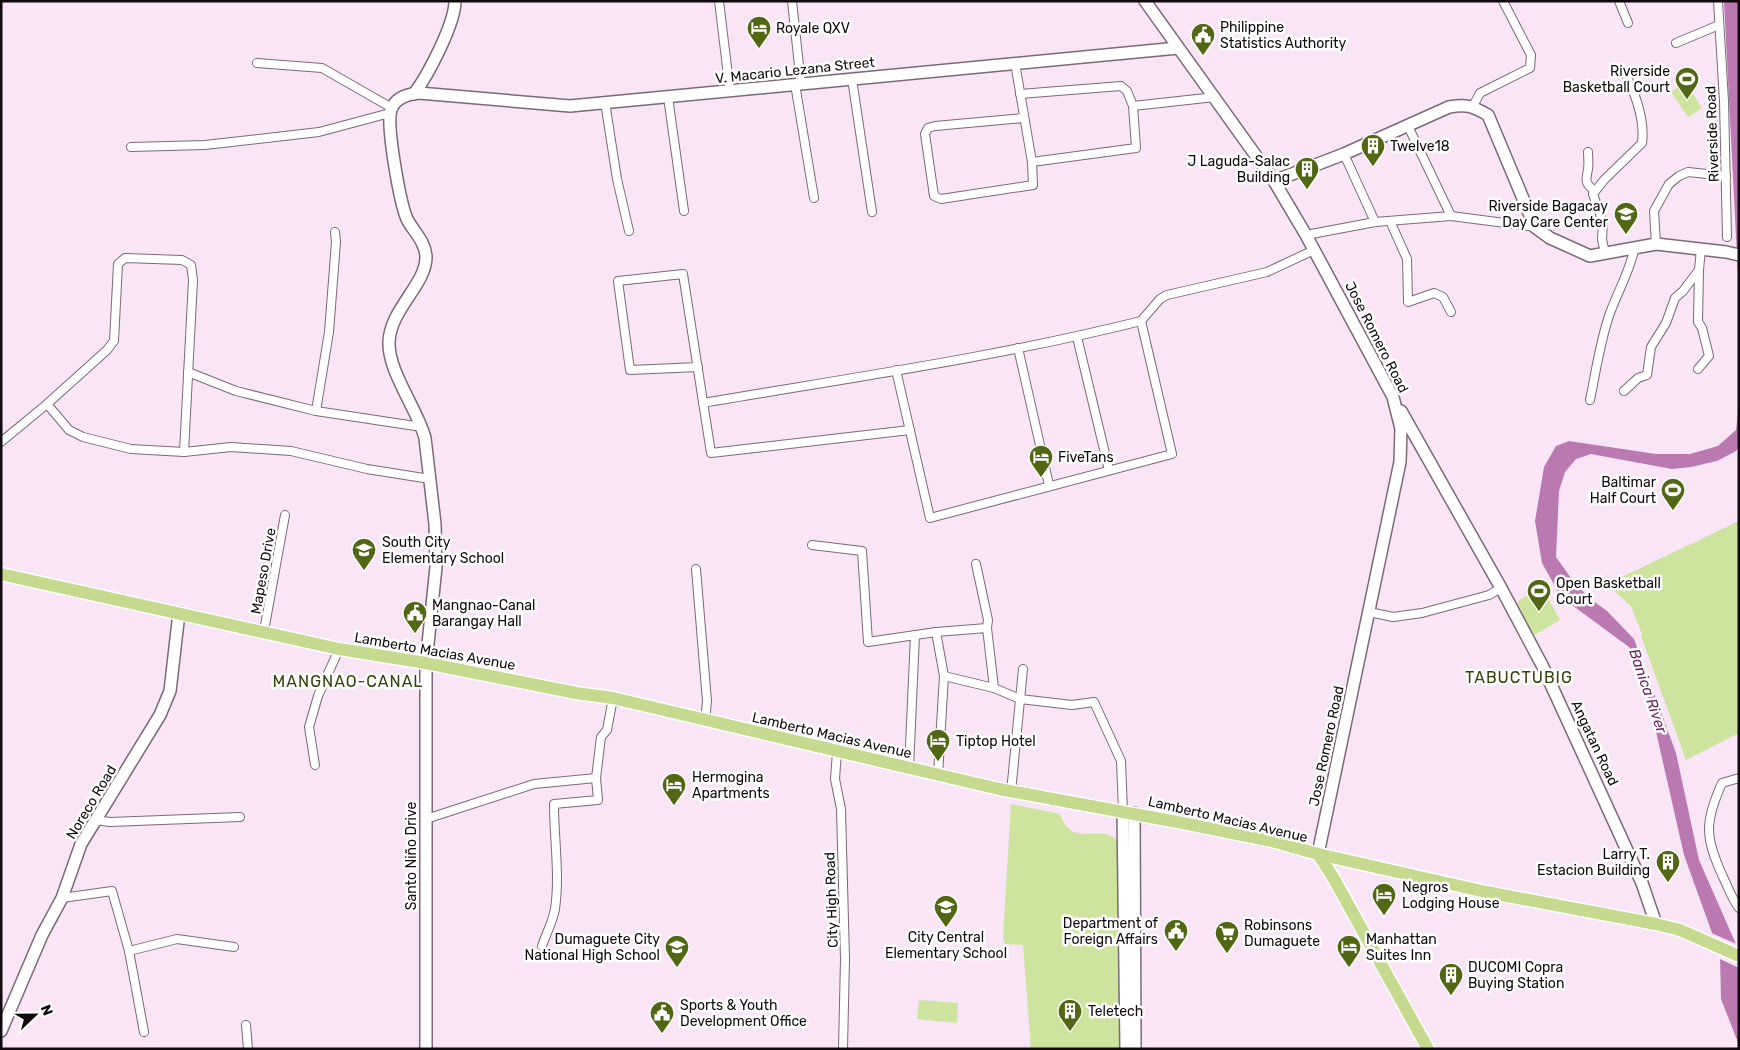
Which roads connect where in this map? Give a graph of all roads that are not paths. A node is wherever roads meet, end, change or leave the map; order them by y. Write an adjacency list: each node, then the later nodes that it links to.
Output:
1 (455, 1): 18 (street)
2 (719, 1): 17 (street)
3 (792, 1): 16 (street)
4 (1145, 1): 11 (street, Jose Romero Road)
5 (1503, 1): 24 (street)
6 (1619, 1): 8 (street)
7 (1718, 1): 9 (street, Riverside Road)
8 (1628, 23)
9 (1719, 25): 10 (street); 32 (street, Riverside Road)
10 (1676, 43)
11 (1178, 48): 13 (street, V. Macario Lezana Street); 21 (street, Jose Romero Road)
12 (257, 63): 25 (street)
13 (1015, 63): 15 (street, V. Macario Lezana Street); 19 (street)
14 (1627, 77): 34 (street)
15 (852, 79): 16 (street, V. Macario Lezana Street); 37 (street)
16 (798, 84): 17 (street, V. Macario Lezana Street); 35 (street)
17 (730, 92): 20 (street, V. Macario Lezana Street)
18 (414, 94): 22 (street, V. Macario Lezana Street); 25 (street)
19 (1020, 94): 23 (street); 26 (street)
20 (668, 96): 22 (street, V. Macario Lezana Street); 36 (street)
21 (1215, 97): 23 (street); 33 (street, Jose Romero Road)
22 (606, 102): 42 (street)
23 (1133, 106): 31 (street)
24 (1473, 106): 27 (street); 41 (street)
25 (391, 110): 28 (street); 67 (street, Santo Niño Drive)
26 (1024, 118): 31 (street); 31 (street)
27 (1408, 126): 30 (street); 38 (street)
28 (131, 148)
29 (1588, 152): 34 (street)
30 (1344, 154): 33 (street); 40 (street)
31 (1032, 162)
32 (1726, 176): 45 (street, Riverside Road); 46 (street)
33 (1274, 180): 44 (street, Jose Romero Road)
34 (1595, 191): 50 (street)
35 (814, 198)
36 (684, 211)
37 (872, 212)
38 (1451, 216): 39 (street); 41 (street)
39 (1390, 221): 40 (street); 53 (street)
40 (1375, 222): 44 (street)
41 (1535, 227): 50 (street)
42 (629, 231)
43 (335, 232): 66 (street)
44 (1306, 234): 49 (street, Jose Romero Road)
45 (1727, 237)
46 (1656, 244): 47 (street); 48 (street)
47 (1635, 247): 50 (street); 63 (street)
48 (1700, 249): 51 (street); 52 (street)
49 (1314, 250): 54 (street); 62 (street, Jose Romero Road)
50 (1604, 254)
51 (1737, 255)
52 (1698, 270): 58 (street); 61 (street)
53 (1451, 312)
54 (1141, 321): 55 (street); 71 (street)
55 (1077, 337): 56 (street); 71 (street)
56 (1018, 348): 59 (street); 73 (street)
57 (698, 367): 57 (street); 64 (street)
58 (1698, 369)
59 (896, 370): 64 (street); 68 (street)
60 (188, 372): 65 (street); 66 (street); 70 (street)
61 (1624, 391)
62 (1393, 397): 79 (street, Angatan Road); 80 (street, Jose Romero Road)
63 (1590, 400)
64 (703, 403): 68 (street)
65 (47, 404): 69 (street); 70 (street)
66 (316, 411): 67 (street)
67 (422, 427): 72 (street, Santo Niño Drive)
68 (910, 430): 73 (street)
69 (1, 442)
70 (184, 452): 72 (street)
71 (1109, 470): 73 (street)
72 (430, 479): 87 (street, Santo Niño Drive)
73 (1050, 485)
74 (285, 515): 83 (street, Mapeso Drive)
75 (812, 545): 85 (street)
76 (976, 564): 82 (street)
77 (696, 568): 93 (street)
78 (1, 574): 81 (main road, Lamberto Macias Avenue)
79 (1501, 588): 80 (street); 108 (street, Angatan Road)
80 (1370, 612): 105 (street, Jose Romero Road)
81 (179, 613): 83 (main road, Lamberto Macias Avenue); 104 (street, Noreco Road)
82 (987, 628): 84 (street); 90 (street)
83 (264, 632): 86 (main road, Lamberto Macias Avenue)
84 (936, 632): 85 (street); 89 (street)
85 (915, 635): 96 (street)
86 (338, 649): 87 (main road, Lamberto Macias Avenue); 95 (street)
87 (426, 664): 91 (main road, Lamberto Macias Avenue); 103 (street, Santo Niño Drive)
88 (1023, 669): 92 (street)
89 (944, 676): 90 (street); 97 (street)
90 (994, 688): 92 (street)
91 (613, 698): 93 (main road, Lamberto Macias Avenue); 98 (street)
92 (1020, 699): 100 (street); 101 (street)
93 (705, 720): 94 (main road, Lamberto Macias Avenue)
94 (837, 752): 96 (main road, Lamberto Macias Avenue); 118 (street, City High Road)
95 (315, 765)
96 (909, 768): 97 (main road, Lamberto Macias Avenue)
97 (938, 775): 100 (main road, Lamberto Macias Avenue)
98 (596, 778): 103 (street); 109 (street)
99 (1739, 778): 107 (street)
100 (1011, 792): 101 (main road, Lamberto Macias Avenue)
101 (1128, 812): 105 (main road, Lamberto Macias Avenue); 119 (street); 120 (street)
102 (240, 817): 104 (street)
103 (426, 819): 117 (street, Santo Niño Drive)
104 (95, 820): 106 (street, Noreco Road)
105 (1318, 854): 108 (main road, Lamberto Macias Avenue); 121 (main road)
106 (62, 898): 111 (street); 114 (street, Noreco Road)
107 (1739, 908)
108 (1656, 924): 112 (main road, Lamberto Macias Avenue)
109 (542, 946)
110 (234, 947): 111 (street)
111 (128, 951): 115 (street)
112 (1739, 956)
113 (246, 1025): 116 (street)
114 (1, 1031)
115 (144, 1032)
116 (248, 1049)
117 (426, 1049)
118 (842, 1049)
119 (1126, 1049)
120 (1135, 1049)
121 (1428, 1049)

